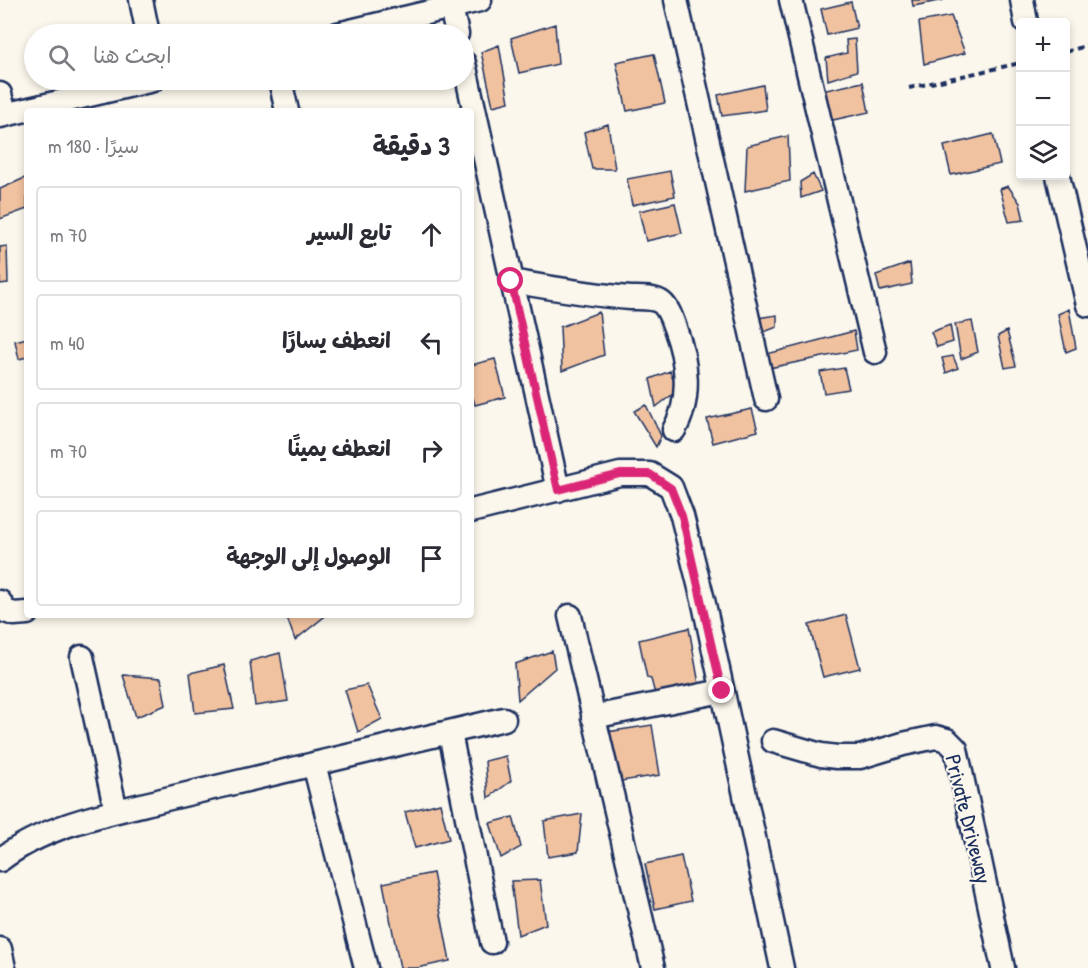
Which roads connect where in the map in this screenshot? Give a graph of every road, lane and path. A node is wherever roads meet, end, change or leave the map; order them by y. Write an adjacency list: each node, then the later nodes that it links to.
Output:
1 (141, 0): 8 (street)
2 (480, 0): 6 (street)
3 (676, 0): 27 (street)
4 (791, 0): 26 (street)
5 (1022, 0): 7 (street)
6 (450, 3): 9 (street); 10 (street)
7 (1025, 18)
8 (146, 24)
9 (374, 24)
10 (455, 24)
11 (1088, 45): 12 (path)
12 (1070, 50)
13 (1016, 64): 14 (path)
14 (909, 88)
15 (122, 90): 18 (street)
16 (282, 90): 20 (street)
17 (470, 90): 21 (street)
18 (76, 105): 19 (street)
19 (2, 108)
20 (286, 108)
21 (474, 108)
22 (474, 109): 24 (street)
23 (1059, 180): 25 (street)
24 (511, 281): 28 (street); 29 (street)
25 (1088, 305)
26 (875, 352)
27 (766, 399)
28 (674, 430)
29 (558, 490): 30 (street); 35 (street)
30 (474, 510)
31 (0, 602): 32 (street)
32 (24, 613)
33 (570, 616): 36 (street)
34 (82, 657): 41 (street)
35 (722, 691): 36 (street); 48 (street)
36 (593, 717): 47 (street)
37 (504, 719): 38 (street)
38 (450, 733): 40 (street); 43 (street)
39 (773, 741): 49 (street, Private Driveway)
40 (314, 764): 41 (street); 46 (street)
41 (116, 811): 42 (street)
42 (0, 860)
43 (492, 942)
44 (0, 949): 45 (street)
45 (4, 968)
46 (366, 968)
47 (653, 968)
48 (783, 968)
49 (1004, 968)

